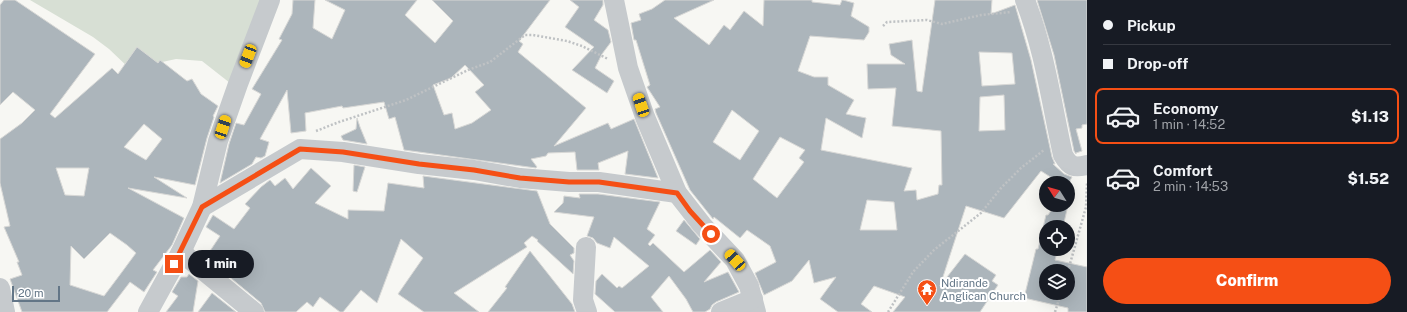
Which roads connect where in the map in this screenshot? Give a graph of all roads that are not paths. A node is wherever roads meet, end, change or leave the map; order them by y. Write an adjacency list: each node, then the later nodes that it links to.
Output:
1 (270, 0): 6 (street)
2 (614, 0): 5 (street)
3 (1027, 5): 4 (street)
4 (1087, 165)
5 (677, 193): 6 (street); 10 (street)
6 (202, 207): 8 (street)
7 (586, 247): 14 (street)
8 (181, 252): 12 (street); 13 (street)
9 (0, 288): 11 (street)
10 (754, 306): 15 (street)
11 (5, 312)
12 (148, 312)
13 (254, 312)
14 (587, 312)
15 (721, 312)

